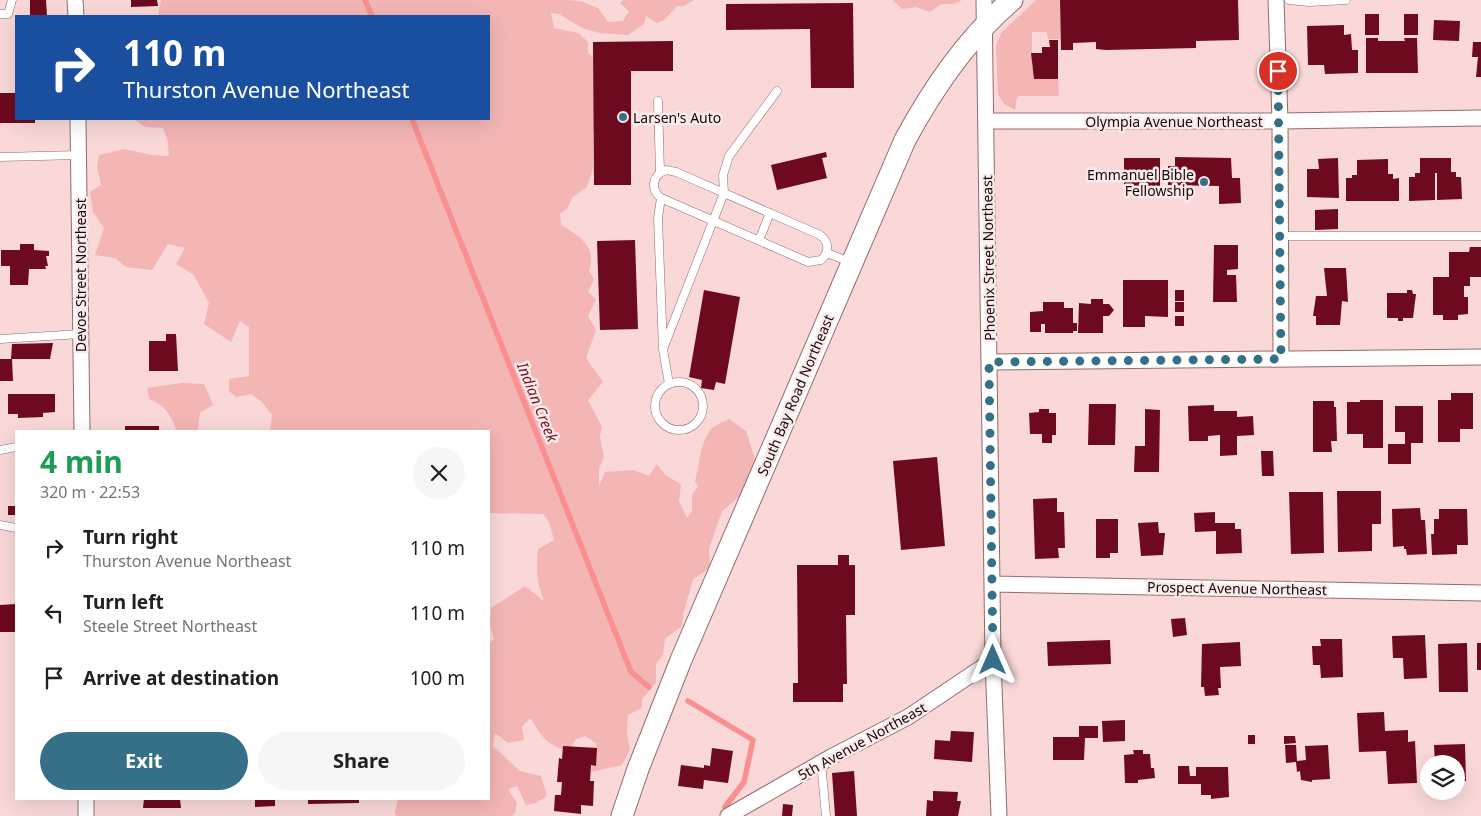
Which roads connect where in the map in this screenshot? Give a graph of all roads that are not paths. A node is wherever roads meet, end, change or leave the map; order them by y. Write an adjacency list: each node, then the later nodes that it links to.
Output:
1 (12, 0): 8 (lane)
2 (75, 0): 9 (street)
3 (984, 0): 10 (street, Phoenix Street Northeast)
4 (1012, 0): 10 (street, South Bay Road Northeast)
5 (1276, 0): 16 (street)
6 (1289, 0): 7 (lane)
7 (1346, 0)
8 (0, 14)
9 (76, 15)
10 (983, 26): 15 (street, Phoenix Street Northeast); 28 (street, South Bay Road Northeast)
11 (777, 91): 20 (lane)
12 (658, 101): 19 (lane)
13 (1481, 118): 16 (street, Olympia Avenue Northeast)
14 (78, 120): 17 (street, Devoe Street Northeast)
15 (987, 121): 16 (street, Olympia Avenue Northeast); 34 (street, Phoenix Street Northeast)
16 (1280, 121): 24 (street)
17 (78, 155): 18 (lane); 29 (street, Devoe Street Northeast)
18 (0, 157)
19 (660, 173): 20 (lane); 21 (lane)
20 (724, 193): 22 (lane); 23 (lane)
21 (661, 198): 23 (lane); 31 (lane)
22 (770, 213): 26 (lane); 27 (lane)
23 (712, 220): 26 (lane); 31 (lane)
24 (1281, 236): 25 (lane); 33 (street)
25 (1481, 236)
26 (759, 240): 27 (lane)
27 (827, 253): 28 (lane)
28 (851, 263): 47 (street, South Bay Road Northeast)
29 (80, 334): 30 (lane); 36 (street, Devoe Street Northeast)
30 (0, 339)
31 (663, 349): 35 (lane)
32 (1481, 357): 33 (street)
33 (1281, 359): 34 (street)
34 (989, 362): 41 (street, Phoenix Street Northeast)
35 (669, 384): 35 (lane)
36 (82, 430)
37 (15, 448): 38 (lane)
38 (0, 450)
39 (0, 525): 40 (lane)
40 (15, 528)
41 (994, 584): 42 (street, Prospect Avenue Northeast); 43 (street, Phoenix Street Northeast)
42 (1481, 593)
43 (993, 660): 44 (street, 5th Avenue Northeast); 50 (street, Phoenix Street Northeast)
44 (821, 762): 48 (street, 5th Avenue Northeast); 49 (lane)
45 (86, 800): 46 (street)
46 (86, 816)
47 (622, 816)
48 (728, 816)
49 (826, 816)
50 (999, 816)

